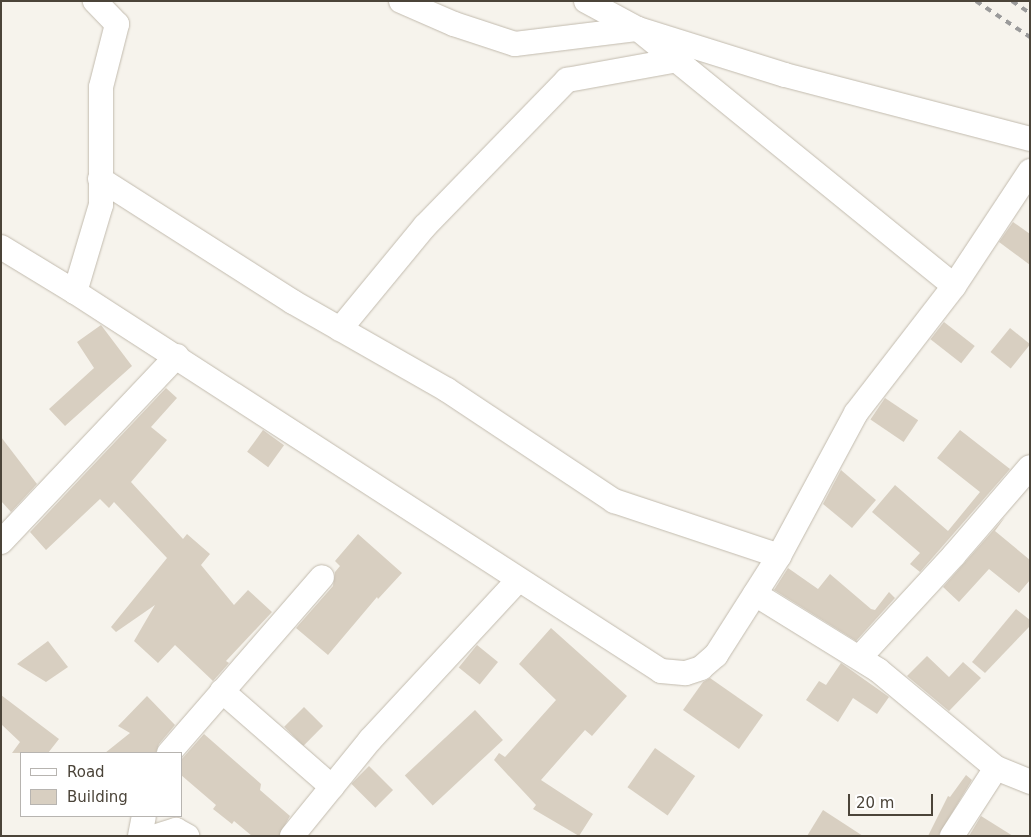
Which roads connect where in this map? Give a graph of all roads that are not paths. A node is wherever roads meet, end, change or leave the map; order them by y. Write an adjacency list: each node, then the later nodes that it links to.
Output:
1 (94, 1): 8 (street)
2 (401, 1): 4 (street)
3 (586, 1): 4 (street)
4 (638, 29): 5 (street); 6 (street)
5 (677, 60): 10 (street); 12 (street)
6 (1030, 139)
7 (1030, 172): 10 (street)
8 (100, 179): 11 (street); 12 (street)
9 (1, 247): 11 (street)
10 (954, 286): 16 (street)
11 (74, 292): 13 (street)
12 (340, 329): 16 (street)
13 (178, 356): 15 (street); 18 (street)
14 (1030, 467): 20 (street)
15 (1, 542)
16 (779, 556): 19 (street)
17 (322, 577): 21 (street)
18 (518, 580): 19 (street); 25 (street)
19 (755, 594): 20 (street)
20 (860, 657): 23 (street)
21 (222, 691): 22 (street); 25 (street)
22 (170, 752)
23 (996, 768): 24 (street); 31 (street)
24 (1030, 782)
25 (332, 787): 30 (street)
26 (144, 817): 27 (street)
27 (140, 836)
28 (157, 836): 29 (street)
29 (187, 836)
30 (292, 836)
31 (952, 836)

